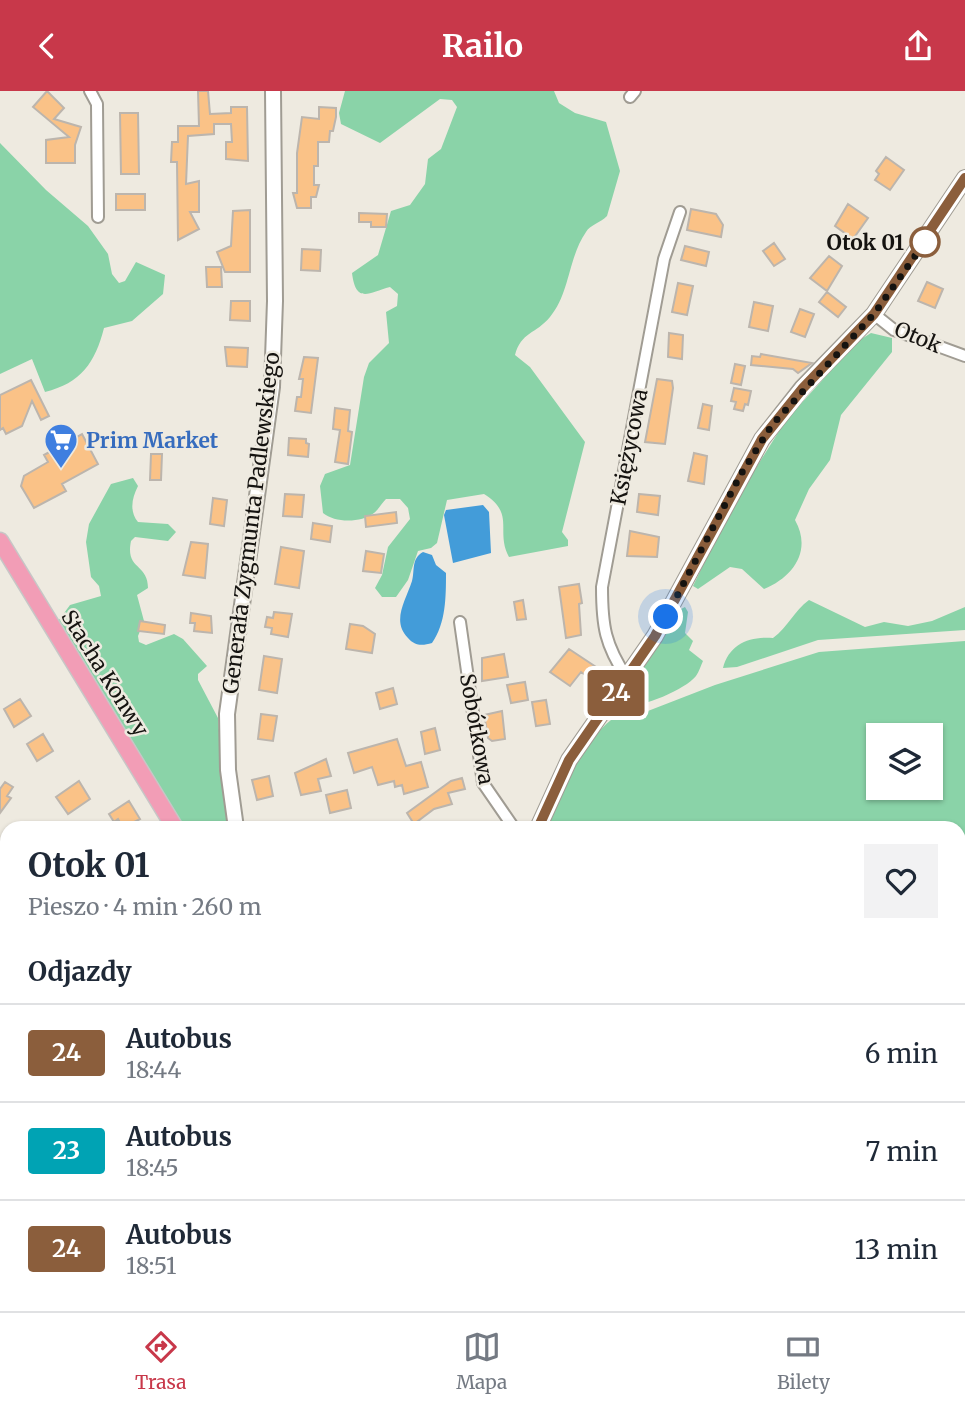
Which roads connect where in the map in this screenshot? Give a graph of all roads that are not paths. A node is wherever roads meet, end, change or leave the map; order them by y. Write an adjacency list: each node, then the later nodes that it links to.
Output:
1 (90, 91): 5 (street)
2 (273, 91): 12 (street, Generała Zygmunta Padlewskiego)
3 (965, 179): 6 (street)
4 (680, 212): 10 (street, Księżycowa)
5 (98, 217)
6 (874, 314): 7 (street, Otok); 10 (street)
7 (965, 356)
8 (0, 541): 11 (main road, Stacha Konwy)
9 (460, 622): 13 (street, Sobótkowa)
10 (627, 678): 14 (street)
11 (171, 821)
12 (235, 821)
13 (509, 821)
14 (541, 821)

